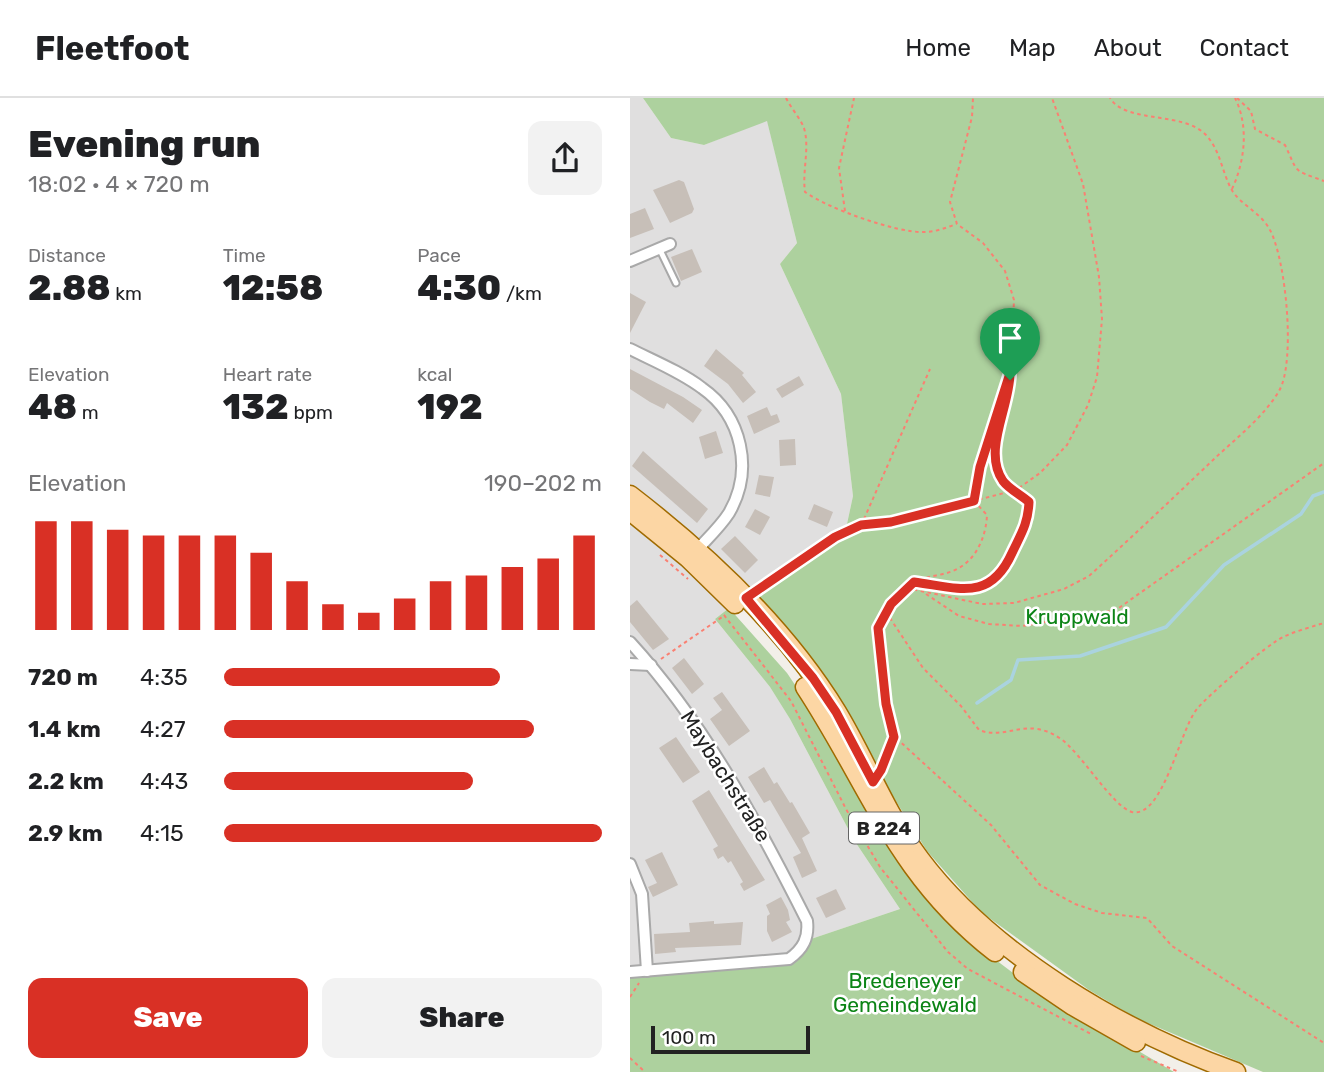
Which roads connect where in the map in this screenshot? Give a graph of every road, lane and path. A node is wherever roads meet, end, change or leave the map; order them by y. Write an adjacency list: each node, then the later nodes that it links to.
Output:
1 (786, 98): 9 (path)
2 (854, 98): 9 (path)
3 (973, 98): 10 (path)
4 (1052, 98): 18 (path)
5 (1110, 98): 8 (path)
6 (1236, 98): 7 (path); 8 (path)
7 (1324, 181)
8 (1232, 190): 26 (path)
9 (845, 212): 10 (path)
10 (957, 224): 16 (path)
11 (665, 246): 12 (street); 13 (lane)
12 (630, 261)
13 (676, 283)
14 (630, 349): 23 (street)
15 (930, 369): 22 (path)
16 (1010, 373): 18 (path); 20 (path)
17 (1324, 463): 26 (path)
18 (1016, 490): 20 (path); 24 (path)
19 (630, 495): 23 (main road, B 224)
20 (974, 501): 22 (path); 24 (path)
21 (630, 511): 43 (main road, B 224)
22 (861, 525): 27 (lane)
23 (697, 550): 27 (main road, B 224)
24 (914, 582): 25 (path)
25 (907, 588): 26 (path); 28 (path)
26 (924, 593)
27 (746, 598): 35 (main road, B 224)
28 (886, 611): 30 (path); 34 (path)
29 (725, 615): 33 (path)
30 (1324, 623)
31 (630, 642): 33 (street, Maybachstraße)
32 (630, 664): 33 (street)
33 (651, 665): 37 (street, Maybachstraße)
34 (894, 737): 35 (path); 40 (path)
35 (873, 782): 44 (main road, B 224)
36 (630, 864): 37 (street)
37 (648, 971): 38 (street); 39 (path)
38 (630, 972)
39 (630, 997)
40 (1324, 1043)
41 (630, 1058): 42 (path)
42 (645, 1072)
43 (1205, 1072)
44 (1236, 1072)

